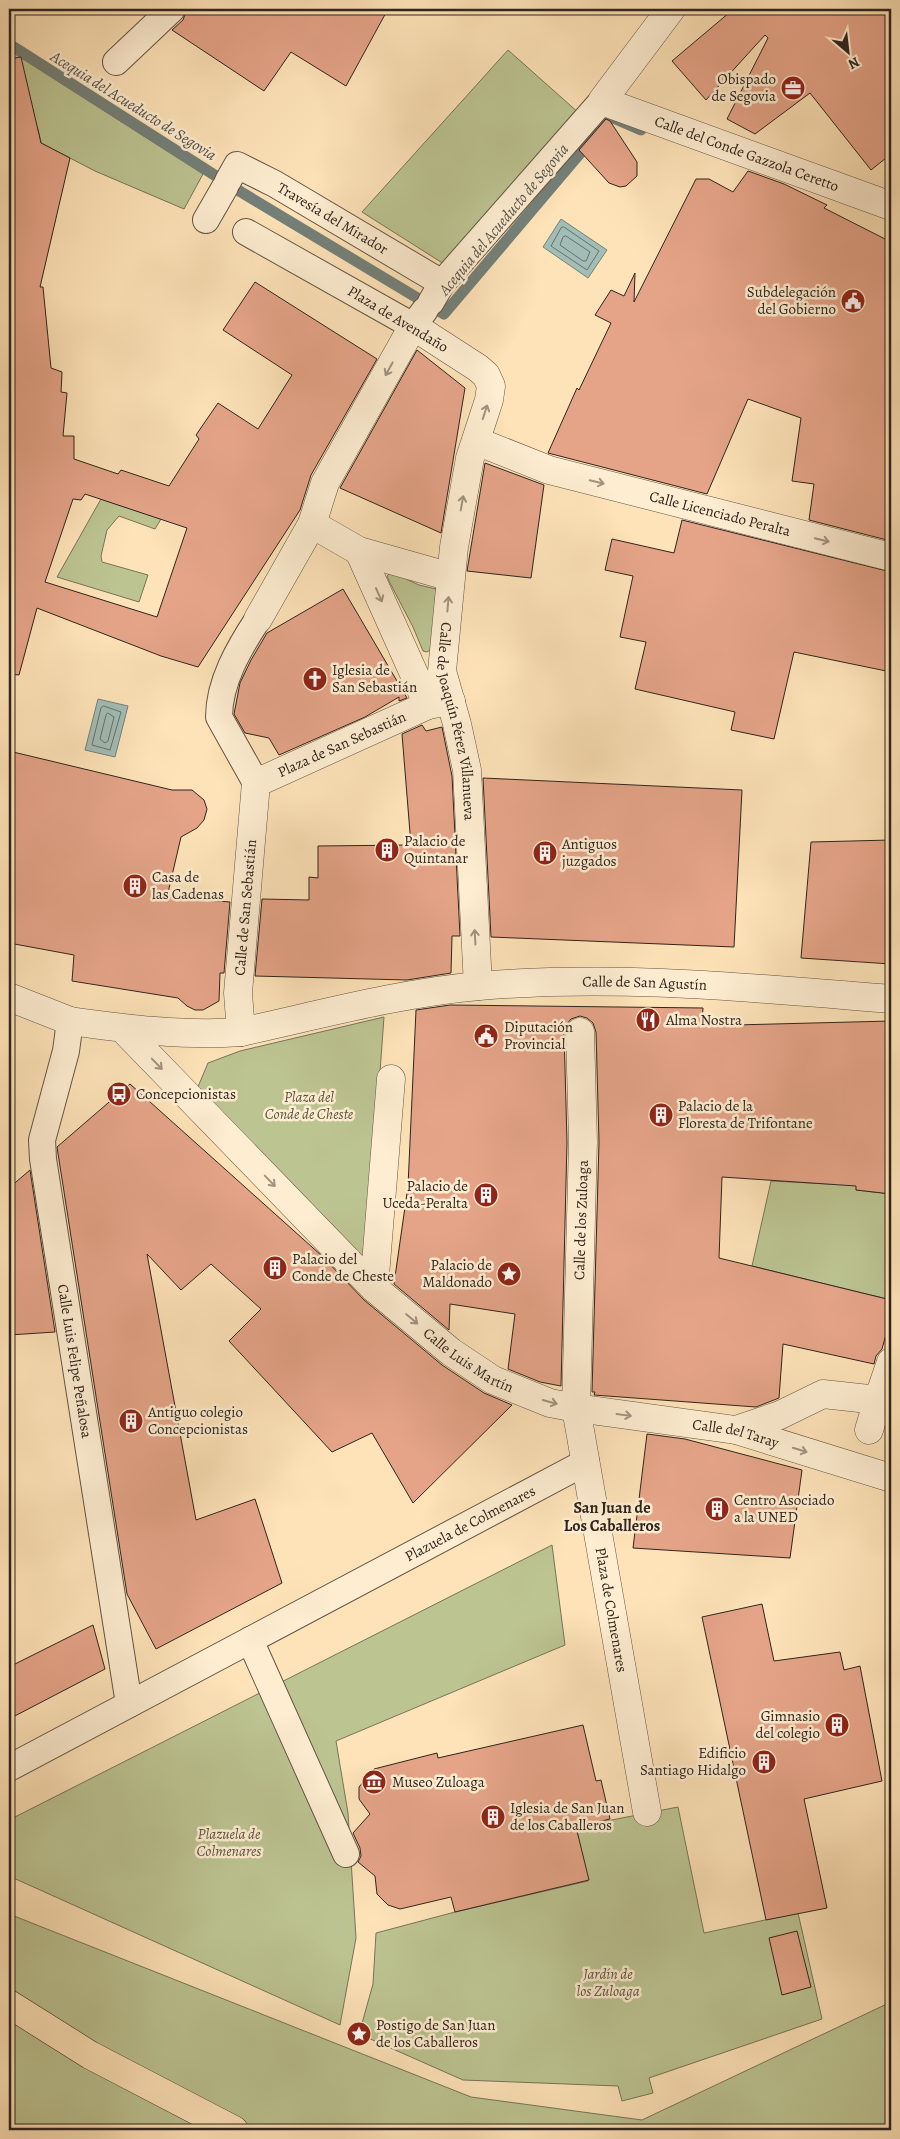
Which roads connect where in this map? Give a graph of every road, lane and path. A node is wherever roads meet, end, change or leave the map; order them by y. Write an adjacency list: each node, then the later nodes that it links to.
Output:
1 (172, 9): 3 (street)
2 (671, 9): 4 (street)
3 (116, 62)
4 (602, 101): 5 (street, Calle del Conde Gazzola Ceretto); 8 (street)
5 (891, 206)
6 (206, 220): 8 (street, Travesía del Mirador)
7 (246, 232): 8 (street, Plaza de Avendaño)
8 (428, 305): 9 (street, Plaza de Avendaño, one-way to 8); 10 (street, one-way to 10)
9 (473, 450): 12 (street, Calle Licenciado Peralta, one-way to 12); 13 (street, Calle de Joaquín Pérez Villanueva, one-way to 9)
10 (312, 524): 11 (street); 14 (street)
11 (360, 551): 13 (street); 15 (street, one-way to 15)
12 (891, 557)
13 (451, 577): 15 (street, Calle de Joaquín Pérez Villanueva, one-way to 13)
14 (258, 619): 16 (street)
15 (440, 703): 16 (street, Plaza de San Sebastián); 17 (street, Calle de Joaquín Pérez Villanueva, one-way to 15)
16 (256, 783): 22 (street, Calle de San Sebastián)
17 (478, 986): 19 (street, Calle de San Agustín); 22 (street, Calle de San Agustín)
18 (9, 997): 20 (street)
19 (891, 999)
20 (70, 1021): 21 (street); 34 (street, Calle Luis Felipe Peñalosa)
21 (123, 1029): 22 (street); 25 (street, one-way to 25)
22 (241, 1032)
23 (580, 1032): 28 (street, Calle de los Zuloaga)
24 (391, 1079): 25 (street)
25 (374, 1288): 28 (street, Calle Luis Martín, one-way to 28)
26 (891, 1362): 27 (street)
27 (878, 1400): 29 (street); 30 (street)
28 (576, 1408): 29 (street, Calle del Taray, one-way to 29); 31 (street, Plaza de Colmenares)
29 (736, 1430): 32 (street, Calle del Taray, one-way to 32)
30 (869, 1430)
31 (586, 1462): 33 (street, Plazuela de Colmenares); 36 (street, Plaza de Colmenares)
32 (891, 1478)
33 (250, 1640): 34 (street, Plazuela de Colmenares); 37 (street)
34 (129, 1704): 35 (street, Plazuela de Colmenares)
35 (9, 1768)
36 (647, 1812)
37 (346, 1854)
38 (9, 2004): 39 (main road)
39 (234, 2130)

